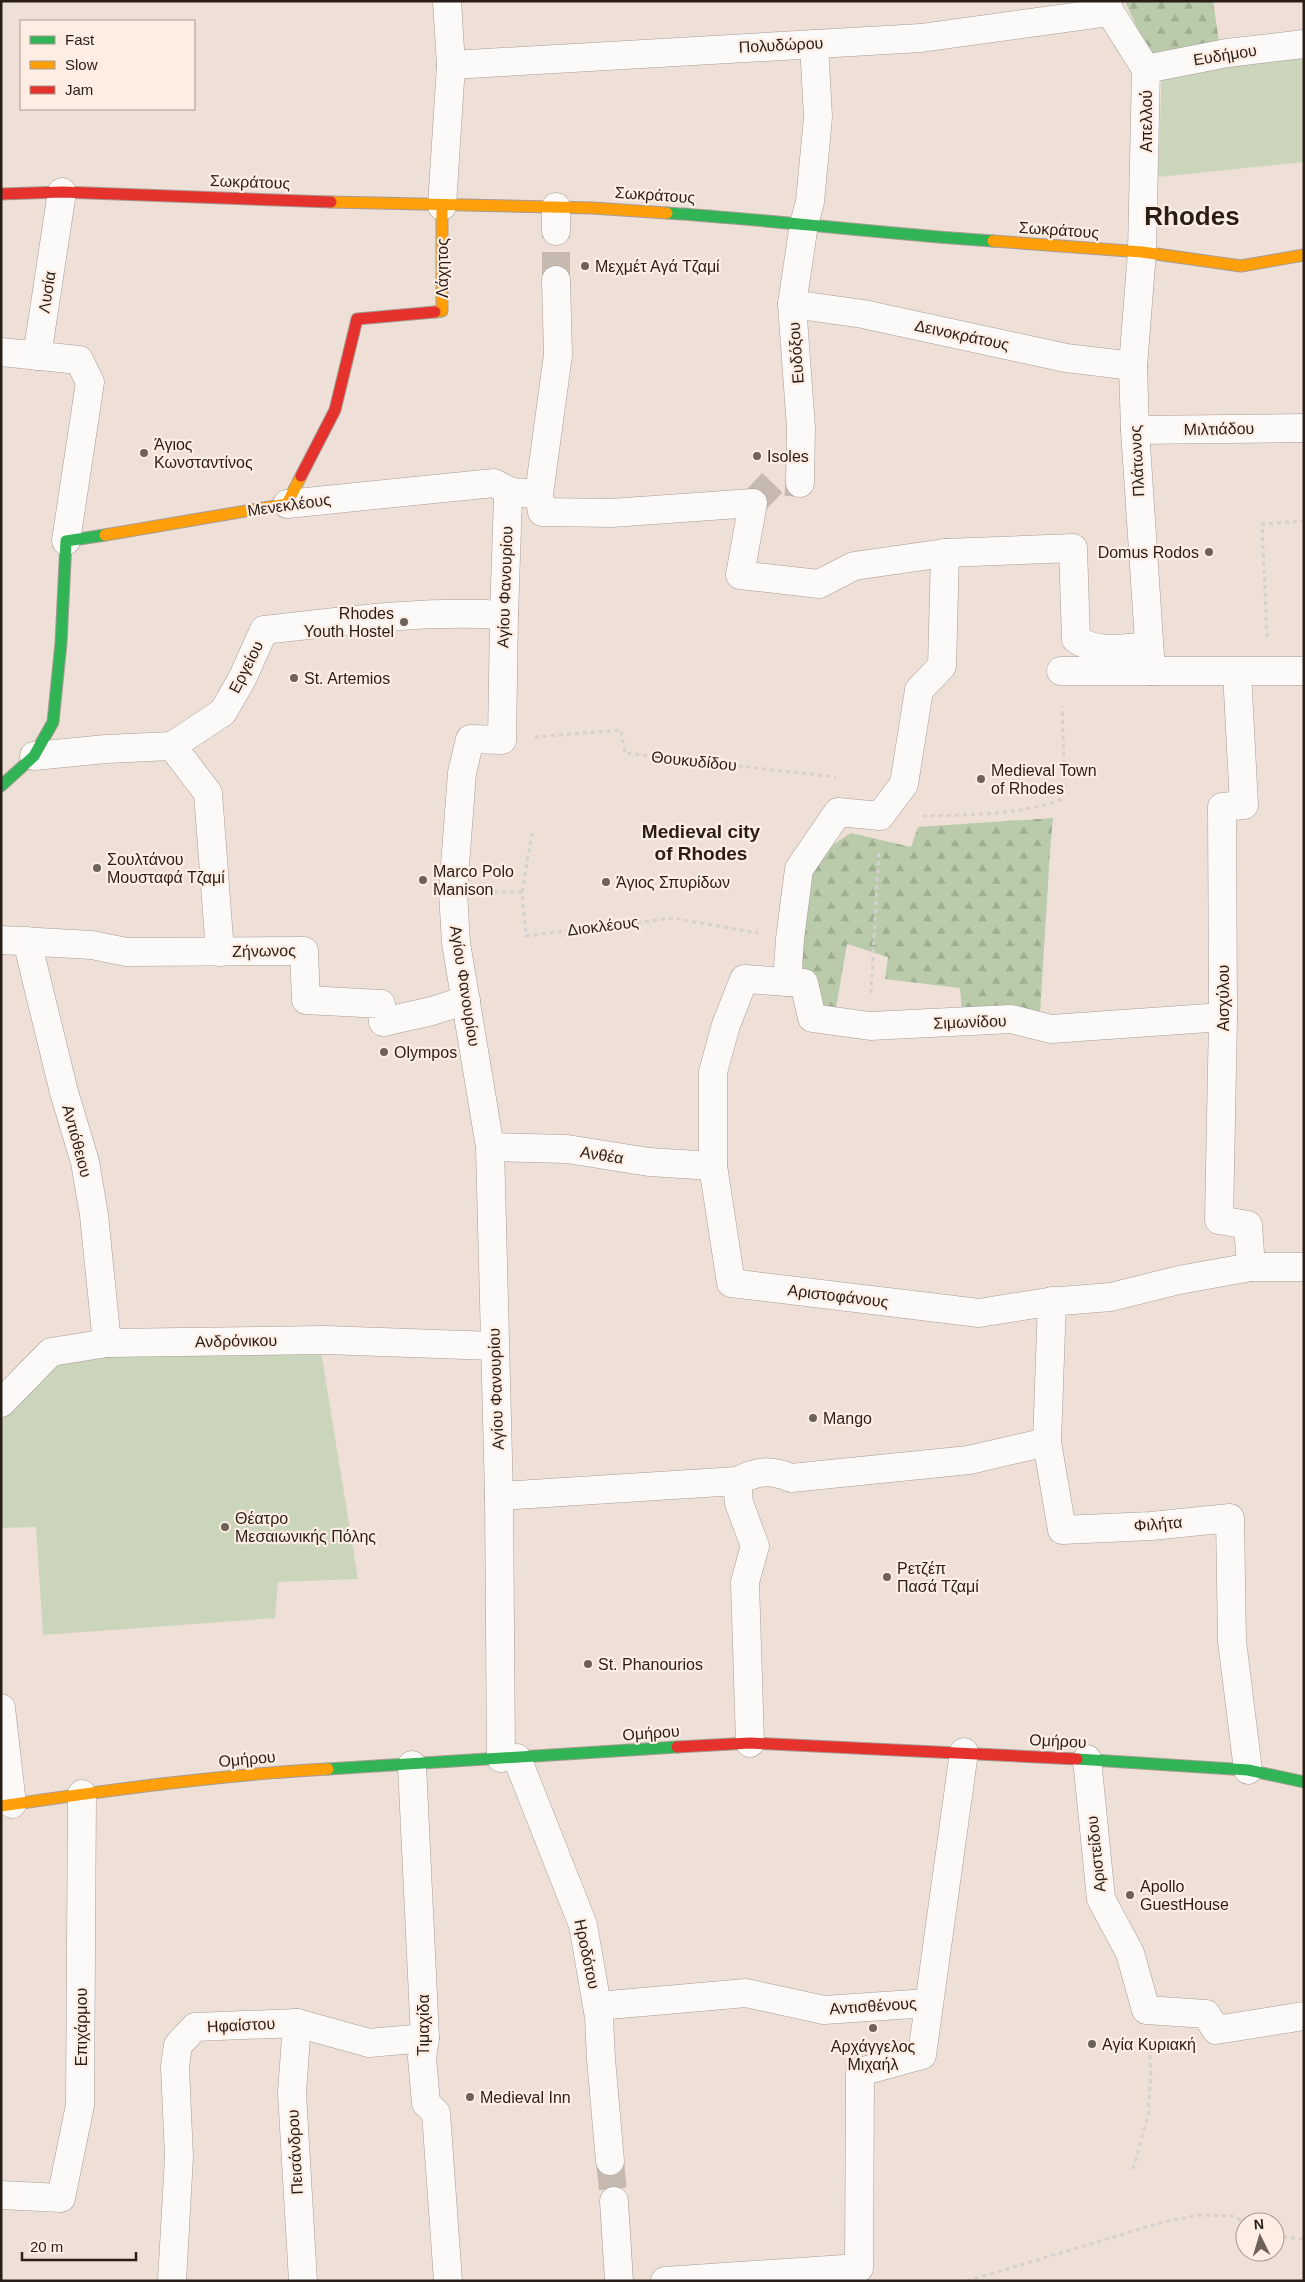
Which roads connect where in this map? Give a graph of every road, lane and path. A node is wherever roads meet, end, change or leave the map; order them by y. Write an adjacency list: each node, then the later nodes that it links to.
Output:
1 (447, 1): 5 (street, Λάχητος)
2 (1108, 7): 3 (street, Πολυδώρου); 6 (street, Απελλού)
3 (814, 44): 5 (street, Πολυδώρου); 10 (street, Ευδόξου)
4 (1304, 44): 6 (street, Ευδήμου)
5 (451, 65): 9 (street, Λάχητος)
6 (1146, 70): 11 (street, Απελλού)
7 (62, 192): 8 (street, Σωκράτους); 9 (street, Σωκράτους); 16 (street, Λυσία)
8 (1, 194)
9 (442, 206): 10 (street, Σωκράτους); 23 (street, Λάχητος)
10 (804, 224): 11 (street, Σωκράτους); 14 (street, Ευδόξου)
11 (1142, 252): 12 (street, Σωκράτους); 17 (street, Πλάτωνος)
12 (1304, 255)
13 (556, 280): 22 (street)
14 (792, 304): 17 (street, Δεινοκράτους); 20 (street, Ευδόξου)
15 (1, 352): 16 (street)
16 (37, 356): 25 (street)
17 (1133, 366): 19 (street, Πλάτωνος)
18 (1304, 428): 19 (street, Μιλτιάδου)
19 (1135, 430): 29 (street, Πλάτωνος)
20 (800, 482)
21 (511, 492): 22 (street); 23 (street, Μενεκλέους); 27 (street, Αγίου Φανουρίου)
22 (539, 494): 26 (street)
23 (287, 504): 25 (street, Μενεκλέους)
24 (1304, 522): 28 (path)
25 (66, 541): 35 (street)
26 (945, 553): 29 (street); 38 (street)
27 (504, 615): 33 (street, Αγίου Φανουρίου); 34 (street, Εργείου)
28 (1266, 616)
29 (1150, 659): 30 (street); 31 (street)
30 (1061, 670): 38 (path)
31 (1237, 672): 32 (street); 48 (street, Αισχύλου)
32 (1304, 672)
33 (502, 740): 36 (path, Θουκυδίδου); 40 (street, Αγίου Φανουρίου)
34 (172, 746): 35 (street); 44 (street)
35 (34, 756): 37 (street)
36 (837, 777)
37 (1, 786)
38 (880, 816): 42 (street); 49 (path)
39 (532, 833): 41 (path)
40 (453, 892): 41 (path); 47 (street, Αγίου Φανουρίου)
41 (522, 892): 42 (path, Διοκλέους)
42 (790, 939): 46 (street)
43 (14, 941): 44 (street, Ζήνωνος); 55 (street, Αντιόθειου)
44 (220, 952): 47 (street, Ζήνωνος)
45 (744, 978): 46 (street, Σιμωνίδου); 51 (street, Αριστοφάνους)
46 (787, 982): 49 (street, Σιμωνίδου)
47 (466, 1000): 50 (street, Αγίου Φανουρίου)
48 (1223, 1017): 49 (street, Σιμωνίδου); 52 (street, Αισχύλου)
49 (870, 1026)
50 (490, 1147): 51 (street, Ανθέα); 56 (street, Αγίου Φανουρίου)
51 (713, 1166): 54 (street, Αριστοφάνους)
52 (1251, 1267): 53 (street); 54 (street, Αριστοφάνους)
53 (1304, 1267)
54 (1052, 1301): 58 (street, Φιλήτα)
55 (107, 1343): 56 (street, Ανδρόνικου); 57 (street, Ανδρόνικου)
56 (494, 1346): 60 (street, Αγίου Φανουρίου)
57 (1, 1403)
58 (1047, 1442): 59 (street); 67 (street, Φιλήτα)
59 (737, 1481): 60 (street); 62 (street)
60 (499, 1496): 64 (street, Αγίου Φανουρίου)
61 (1, 1708): 70 (street)
62 (750, 1743): 63 (street, Ομήρου); 64 (street, Ομήρου)
63 (964, 1752): 65 (street, Ομήρου); 71 (street, Αντισθένους)
64 (509, 1758): 66 (street, Ομήρου); 72 (street, Ηροδότου)
65 (1087, 1759): 67 (street, Ομήρου); 73 (street, Αριστείδου)
66 (412, 1765): 69 (street, Ομήρου); 76 (street, Τιμαχίδα)
67 (1248, 1770): 68 (street, Ομήρου)
68 (1304, 1782)
69 (82, 1794): 70 (street, Ομήρου); 79 (street, Επιχάρμου)
70 (6, 1805)
71 (928, 2003): 72 (street, Αντισθένους); 88 (street)
72 (598, 2006): 77 (street, Ηροδότου)
73 (1146, 2010): 74 (street); 78 (path)
74 (1304, 2016)
75 (297, 2023): 76 (street, Ηφαίστου); 84 (street, Ηφαίστου); 85 (street, Πεισάνδρου)
76 (425, 2038): 86 (street, Τιμαχίδα)
77 (610, 2161)
78 (1132, 2169)
79 (1, 2195)
80 (614, 2202): 87 (street)
81 (1235, 2217): 89 (path)
82 (1285, 2237): 83 (path)
83 (1304, 2239)
84 (172, 2281)
85 (303, 2281)
86 (448, 2281)
87 (620, 2281)
88 (665, 2281)
89 (967, 2281)

